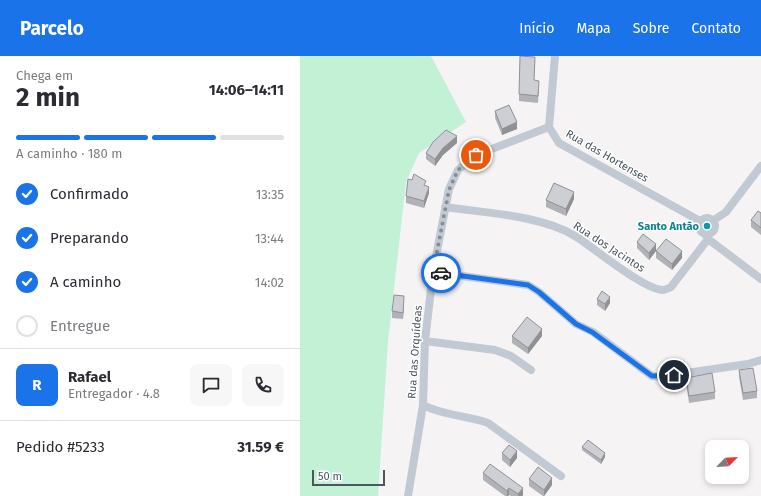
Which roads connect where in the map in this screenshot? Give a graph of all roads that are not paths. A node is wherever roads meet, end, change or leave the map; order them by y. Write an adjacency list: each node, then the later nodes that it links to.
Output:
1 (555, 56): 2 (street)
2 (549, 127): 4 (street, Rua das Orquídeas); 6 (street, Rua das Hortenses)
3 (761, 166): 5 (street)
4 (444, 207): 7 (street, Rua dos Jacintos); 8 (street, Rua das Orquídeas)
5 (714, 220): 6 (street); 7 (street)
6 (700, 221): 7 (street)
7 (707, 237): 9 (street)
8 (433, 272): 10 (street, Rua das Orquídeas); 11 (street)
9 (761, 279)
10 (425, 341): 12 (street); 13 (street, Rua das Orquídeas)
11 (761, 360)
12 (531, 370)
13 (423, 405): 14 (street); 15 (street, Rua das Orquídeas)
14 (560, 476)
15 (408, 496)

